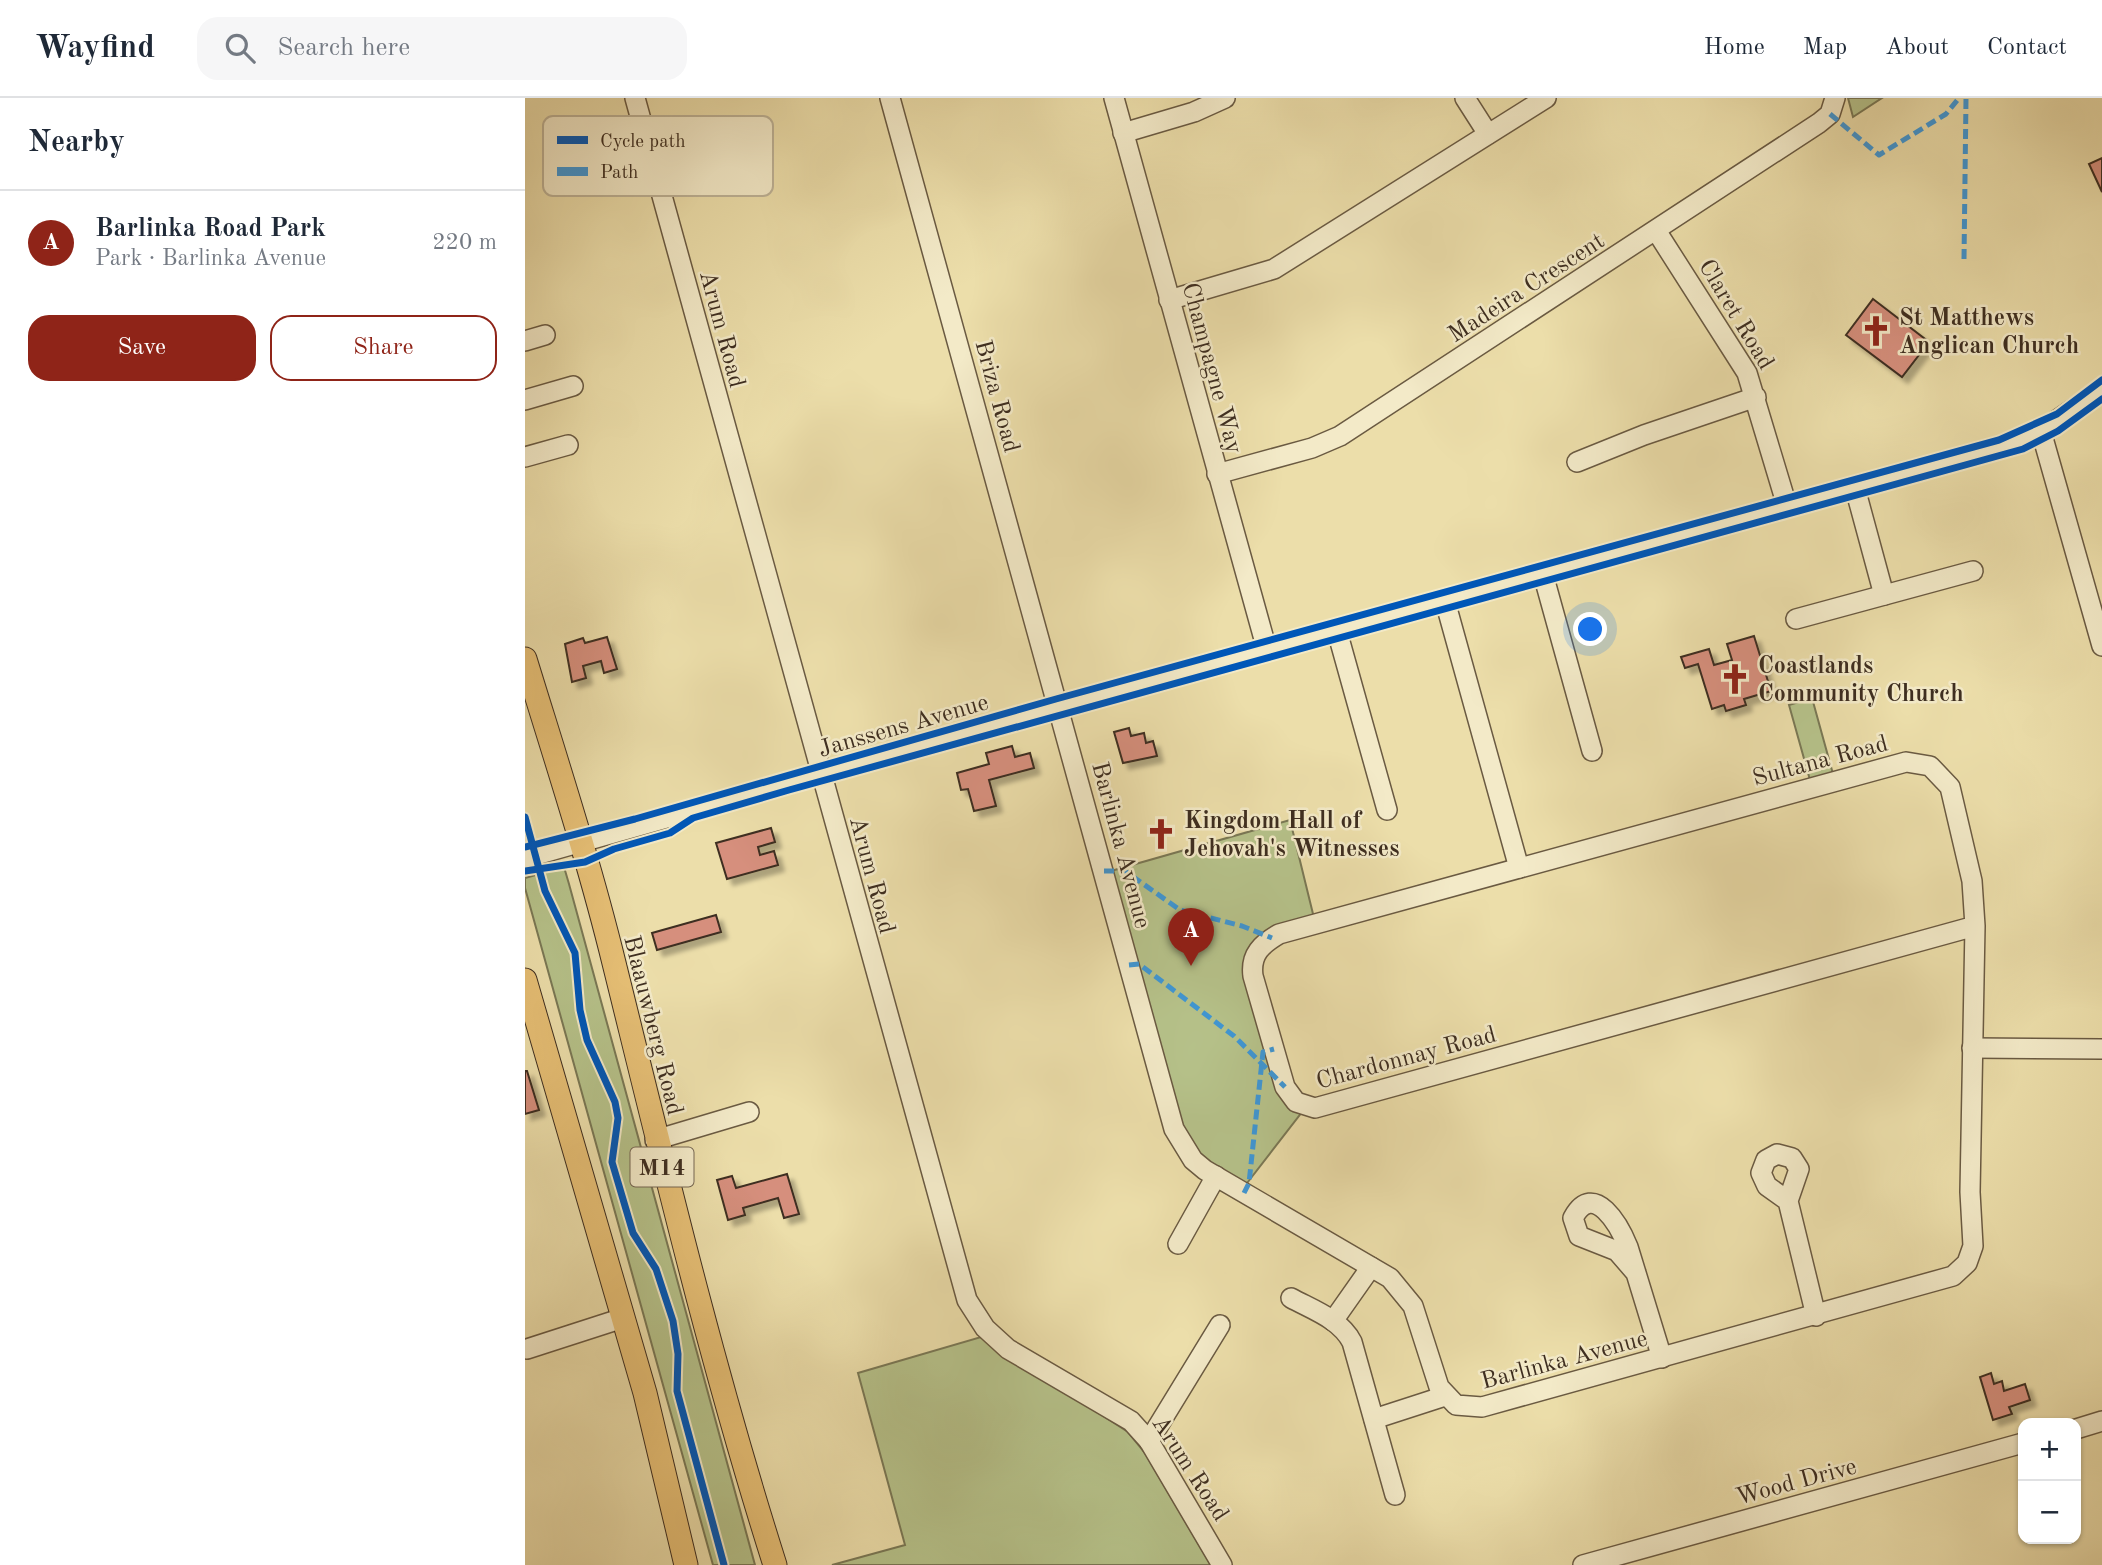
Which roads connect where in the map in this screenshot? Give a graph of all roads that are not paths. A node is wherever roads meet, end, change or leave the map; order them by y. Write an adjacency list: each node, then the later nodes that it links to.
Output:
1 (635, 98): 8 (street, Arum Road)
2 (890, 98): 36 (street, Briza Road)
3 (1114, 98): 9 (street, Champagne Way)
4 (1225, 98): 9 (street)
5 (1465, 98): 10 (street)
6 (1546, 98): 10 (street)
7 (1835, 98): 12 (street, Madeira Crescent)
8 (640, 116)
9 (1123, 132): 13 (street, Champagne Way)
10 (1488, 134): 13 (street)
11 (662, 196): 38 (street, Arum Road)
12 (1657, 232): 18 (street, Claret Road); 24 (street, Madeira Crescent)
13 (1169, 300): 24 (street, Champagne Way)
14 (545, 335): 15 (street)
15 (525, 341)
16 (573, 386): 19 (street)
17 (2102, 389): 20 (street, Janssens Avenue)
18 (1756, 397): 23 (street); 26 (street, Claret Road)
19 (525, 400)
20 (2041, 431): 25 (street, Janssens Avenue); 33 (street)
21 (568, 445): 22 (street)
22 (525, 457)
23 (1577, 462)
24 (1217, 474): 34 (street, Champagne Way)
25 (1855, 488): 26 (street, Janssens Avenue); 29 (street)
26 (1787, 506): 28 (street, Janssens Avenue)
27 (1973, 570): 29 (street)
28 (1543, 574): 30 (street, Janssens Avenue); 37 (street)
29 (1884, 595): 31 (street)
30 (1445, 601): 32 (street, Janssens Avenue); 42 (street)
31 (1796, 619)
32 (1337, 631): 34 (street, Janssens Avenue); 39 (street)
33 (2102, 646)
34 (1267, 650): 36 (street, Janssens Avenue)
35 (525, 659): 40 (main road, Blaauwberg Road / M14)
36 (1058, 707): 38 (street, Janssens Avenue); 50 (street, Barlinka Avenue)
37 (1592, 751)
38 (820, 774): 40 (street, Janssens Avenue); 66 (street, Arum Road)
39 (1387, 810)
40 (580, 844): 41 (street, Janssens Avenue); 49 (main road, Blaauwberg Road / M14)
41 (525, 858)
42 (1519, 868): 43 (street, Sultana Road); 43 (street, Chardonnay Road)
43 (1975, 926): 46 (street, Sultana Road)
44 (525, 980): 45 (main road)
45 (531, 1026): 57 (main road)
46 (1972, 1048): 47 (street); 56 (street, Barlinka Avenue)
47 (2102, 1049)
48 (749, 1112): 49 (street)
49 (655, 1140): 70 (main road, Blaauwberg Road / M14)
50 (1216, 1177): 52 (street); 53 (street, Barlinka Avenue)
51 (1788, 1201): 56 (street)
52 (1178, 1244)
53 (1371, 1267): 58 (street); 62 (street, Barlinka Avenue)
54 (1636, 1273): 61 (street)
55 (1291, 1298): 58 (street)
56 (1816, 1315): 61 (street, Barlinka Avenue)
57 (623, 1318): 60 (street); 69 (main road)
58 (1333, 1321): 63 (street)
59 (1220, 1325): 66 (street)
60 (527, 1349)
61 (1662, 1358): 62 (street, Barlinka Avenue)
62 (1445, 1396): 63 (street)
63 (1374, 1419): 68 (street)
64 (2102, 1421): 65 (street)
65 (2081, 1427)
66 (1149, 1441): 71 (street, Arum Road)
67 (2018, 1444): 72 (street, Wood Drive)
68 (1395, 1495)
69 (686, 1565)
70 (775, 1565)
71 (1222, 1565)
72 (1583, 1565)

